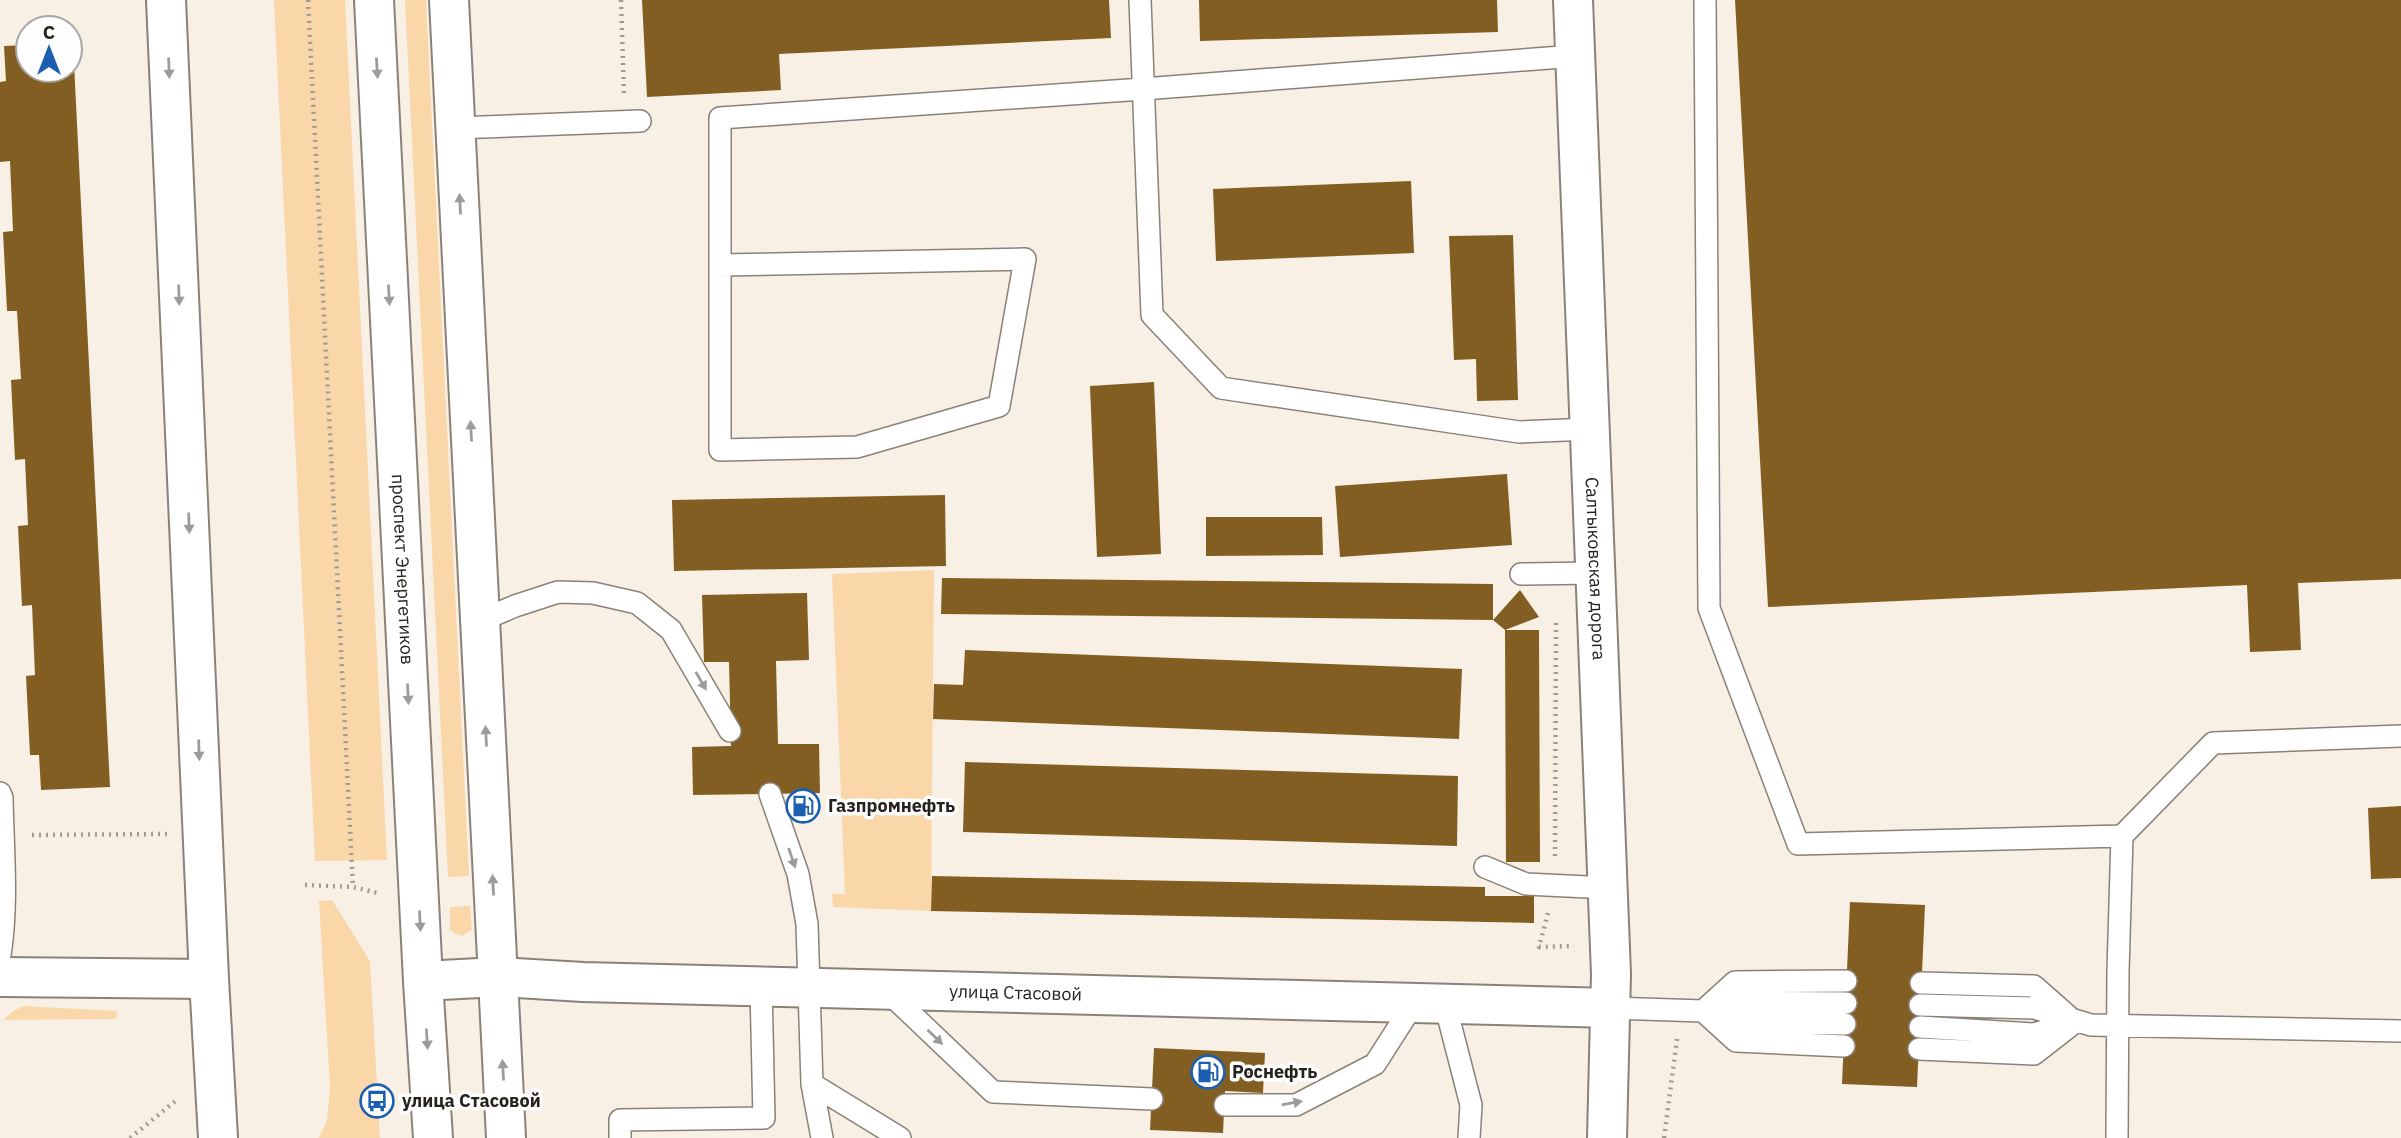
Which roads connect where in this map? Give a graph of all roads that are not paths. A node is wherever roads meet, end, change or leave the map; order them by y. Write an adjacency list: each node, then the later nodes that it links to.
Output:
1 (166, 0): 26 (street, one-way to 26)
2 (374, 0): 27 (street, проспект Энергетиков, one-way to 27)
3 (449, 0): 10 (street)
4 (1140, 0): 8 (lane)
5 (1573, 0): 7 (street, Салтыковская дорога)
6 (1705, 0): 20 (lane)
7 (1575, 56): 8 (lane); 12 (street, Салтыковская дорога)
8 (1143, 89): 11 (lane); 12 (lane)
9 (632, 121): 10 (lane)
10 (456, 128): 15 (street, one-way to 10)
11 (720, 265): 11 (lane)
12 (1589, 429): 13 (street, Салтыковская дорога)
13 (1595, 573): 14 (lane); 22 (street, Салтыковская дорога)
14 (1521, 574)
15 (480, 621): 16 (lane, one-way to 16); 25 (street, one-way to 15)
16 (730, 731)
17 (2401, 736): 20 (lane)
18 (0, 793): 23 (lane)
19 (770, 794): 31 (lane, one-way to 31)
20 (2122, 836): 40 (lane)
21 (1485, 867): 22 (lane)
22 (1608, 888): 36 (street, Салтыковская дорога)
23 (0, 955)
24 (0, 977): 26 (street)
25 (498, 977): 27 (street, улица Стасовой); 30 (street, улица Стасовой); 50 (street, one-way to 25)
26 (209, 979): 48 (street)
27 (422, 981): 49 (street, проспект Энергетиков, one-way to 49)
28 (1846, 981): 37 (lane)
29 (1921, 983): 38 (lane)
30 (761, 987): 31 (street, улица Стасовой); 51 (lane)
31 (810, 988): 32 (street, улица Стасовой); 45 (lane)
32 (886, 990): 33 (street, улица Стасовой); 46 (lane, one-way to 46)
33 (1429, 1003): 36 (street, улица Стасовой); 47 (lane, one-way to 33); 54 (lane)
34 (1846, 1003): 37 (lane)
35 (1920, 1005): 38 (lane)
36 (1611, 1008): 37 (lane); 55 (street, Салтыковская дорога)
37 (1703, 1011): 39 (lane); 43 (lane)
38 (2075, 1022): 40 (lane); 41 (lane); 44 (lane)
39 (1845, 1024)
40 (2118, 1026): 42 (lane); 56 (lane)
41 (1920, 1027)
42 (2401, 1031)
43 (1844, 1046)
44 (1919, 1049)
45 (812, 1084): 52 (lane); 53 (lane)
46 (1152, 1100)
47 (1225, 1105)
48 (218, 1138)
49 (433, 1138)
50 (506, 1138)
51 (620, 1138)
52 (822, 1138)
53 (900, 1138)
54 (1469, 1138)
55 (1606, 1138)
56 (2117, 1138)

